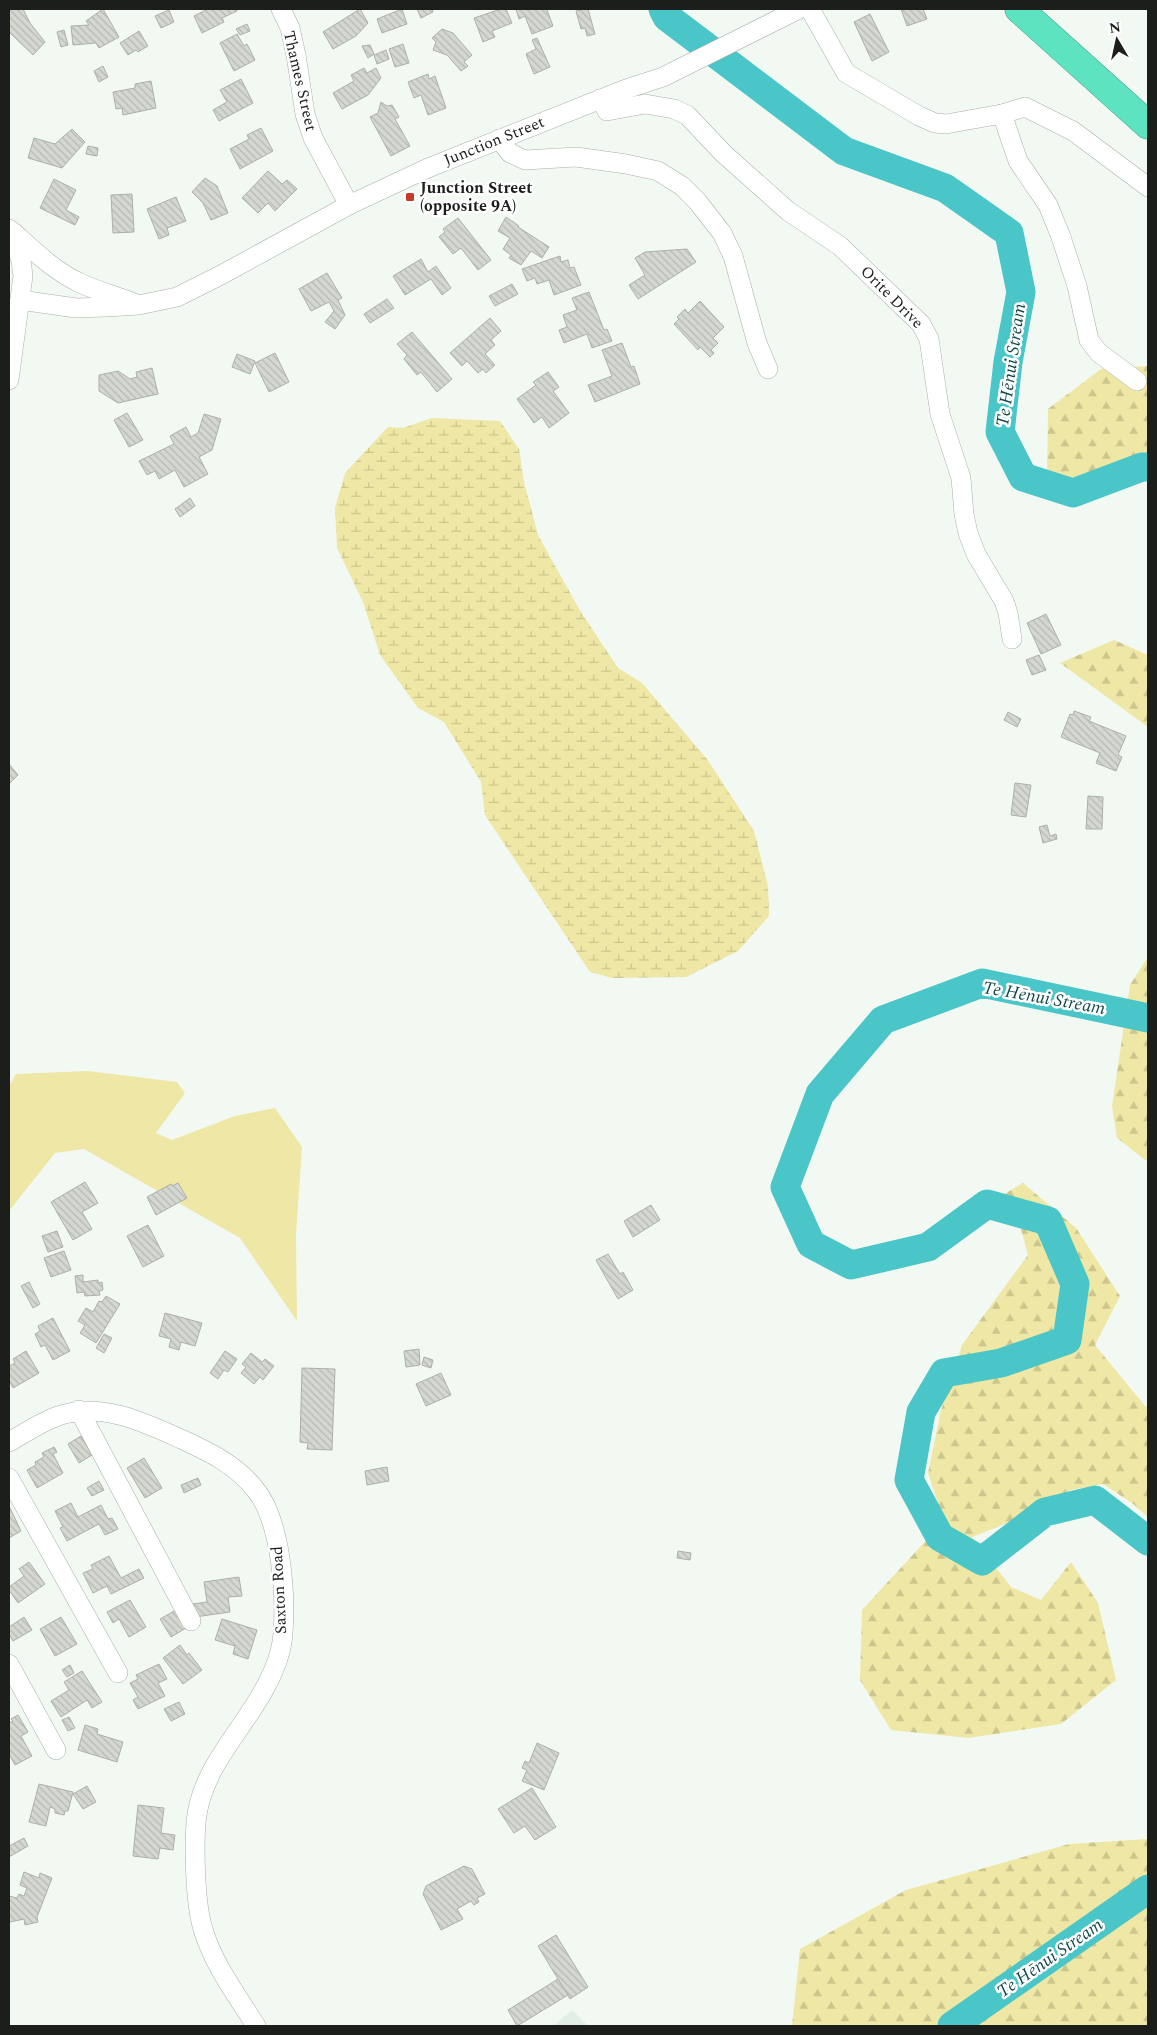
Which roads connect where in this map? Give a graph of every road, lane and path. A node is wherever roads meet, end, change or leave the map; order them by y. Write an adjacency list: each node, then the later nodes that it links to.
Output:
1 (281, 9): 10 (street, Thames Street)
2 (799, 9): 5 (street, Junction Street)
3 (810, 9): 6 (street)
4 (1019, 9): 7 (highway)
5 (600, 99): 8 (street, Junction Street); 17 (street, Orite Drive)
6 (1002, 114): 9 (street); 16 (street)
7 (1148, 125)
8 (499, 139): 10 (street, Junction Street); 14 (street)
9 (1148, 187)
10 (350, 205): 13 (street, Junction Street)
11 (9, 228): 12 (street); 13 (street)
12 (20, 300): 13 (street, Junction Street); 15 (street)
13 (139, 305)
14 (768, 368)
15 (9, 380)
16 (1137, 380)
17 (1012, 639)
18 (79, 1410): 19 (street, Saxton Road); 21 (street); 25 (street, Saxton Road)
19 (9, 1442)
20 (9, 1478): 23 (street)
21 (191, 1621)
22 (9, 1664): 24 (street)
23 (118, 1673)
24 (56, 1750)
25 (256, 2026)

